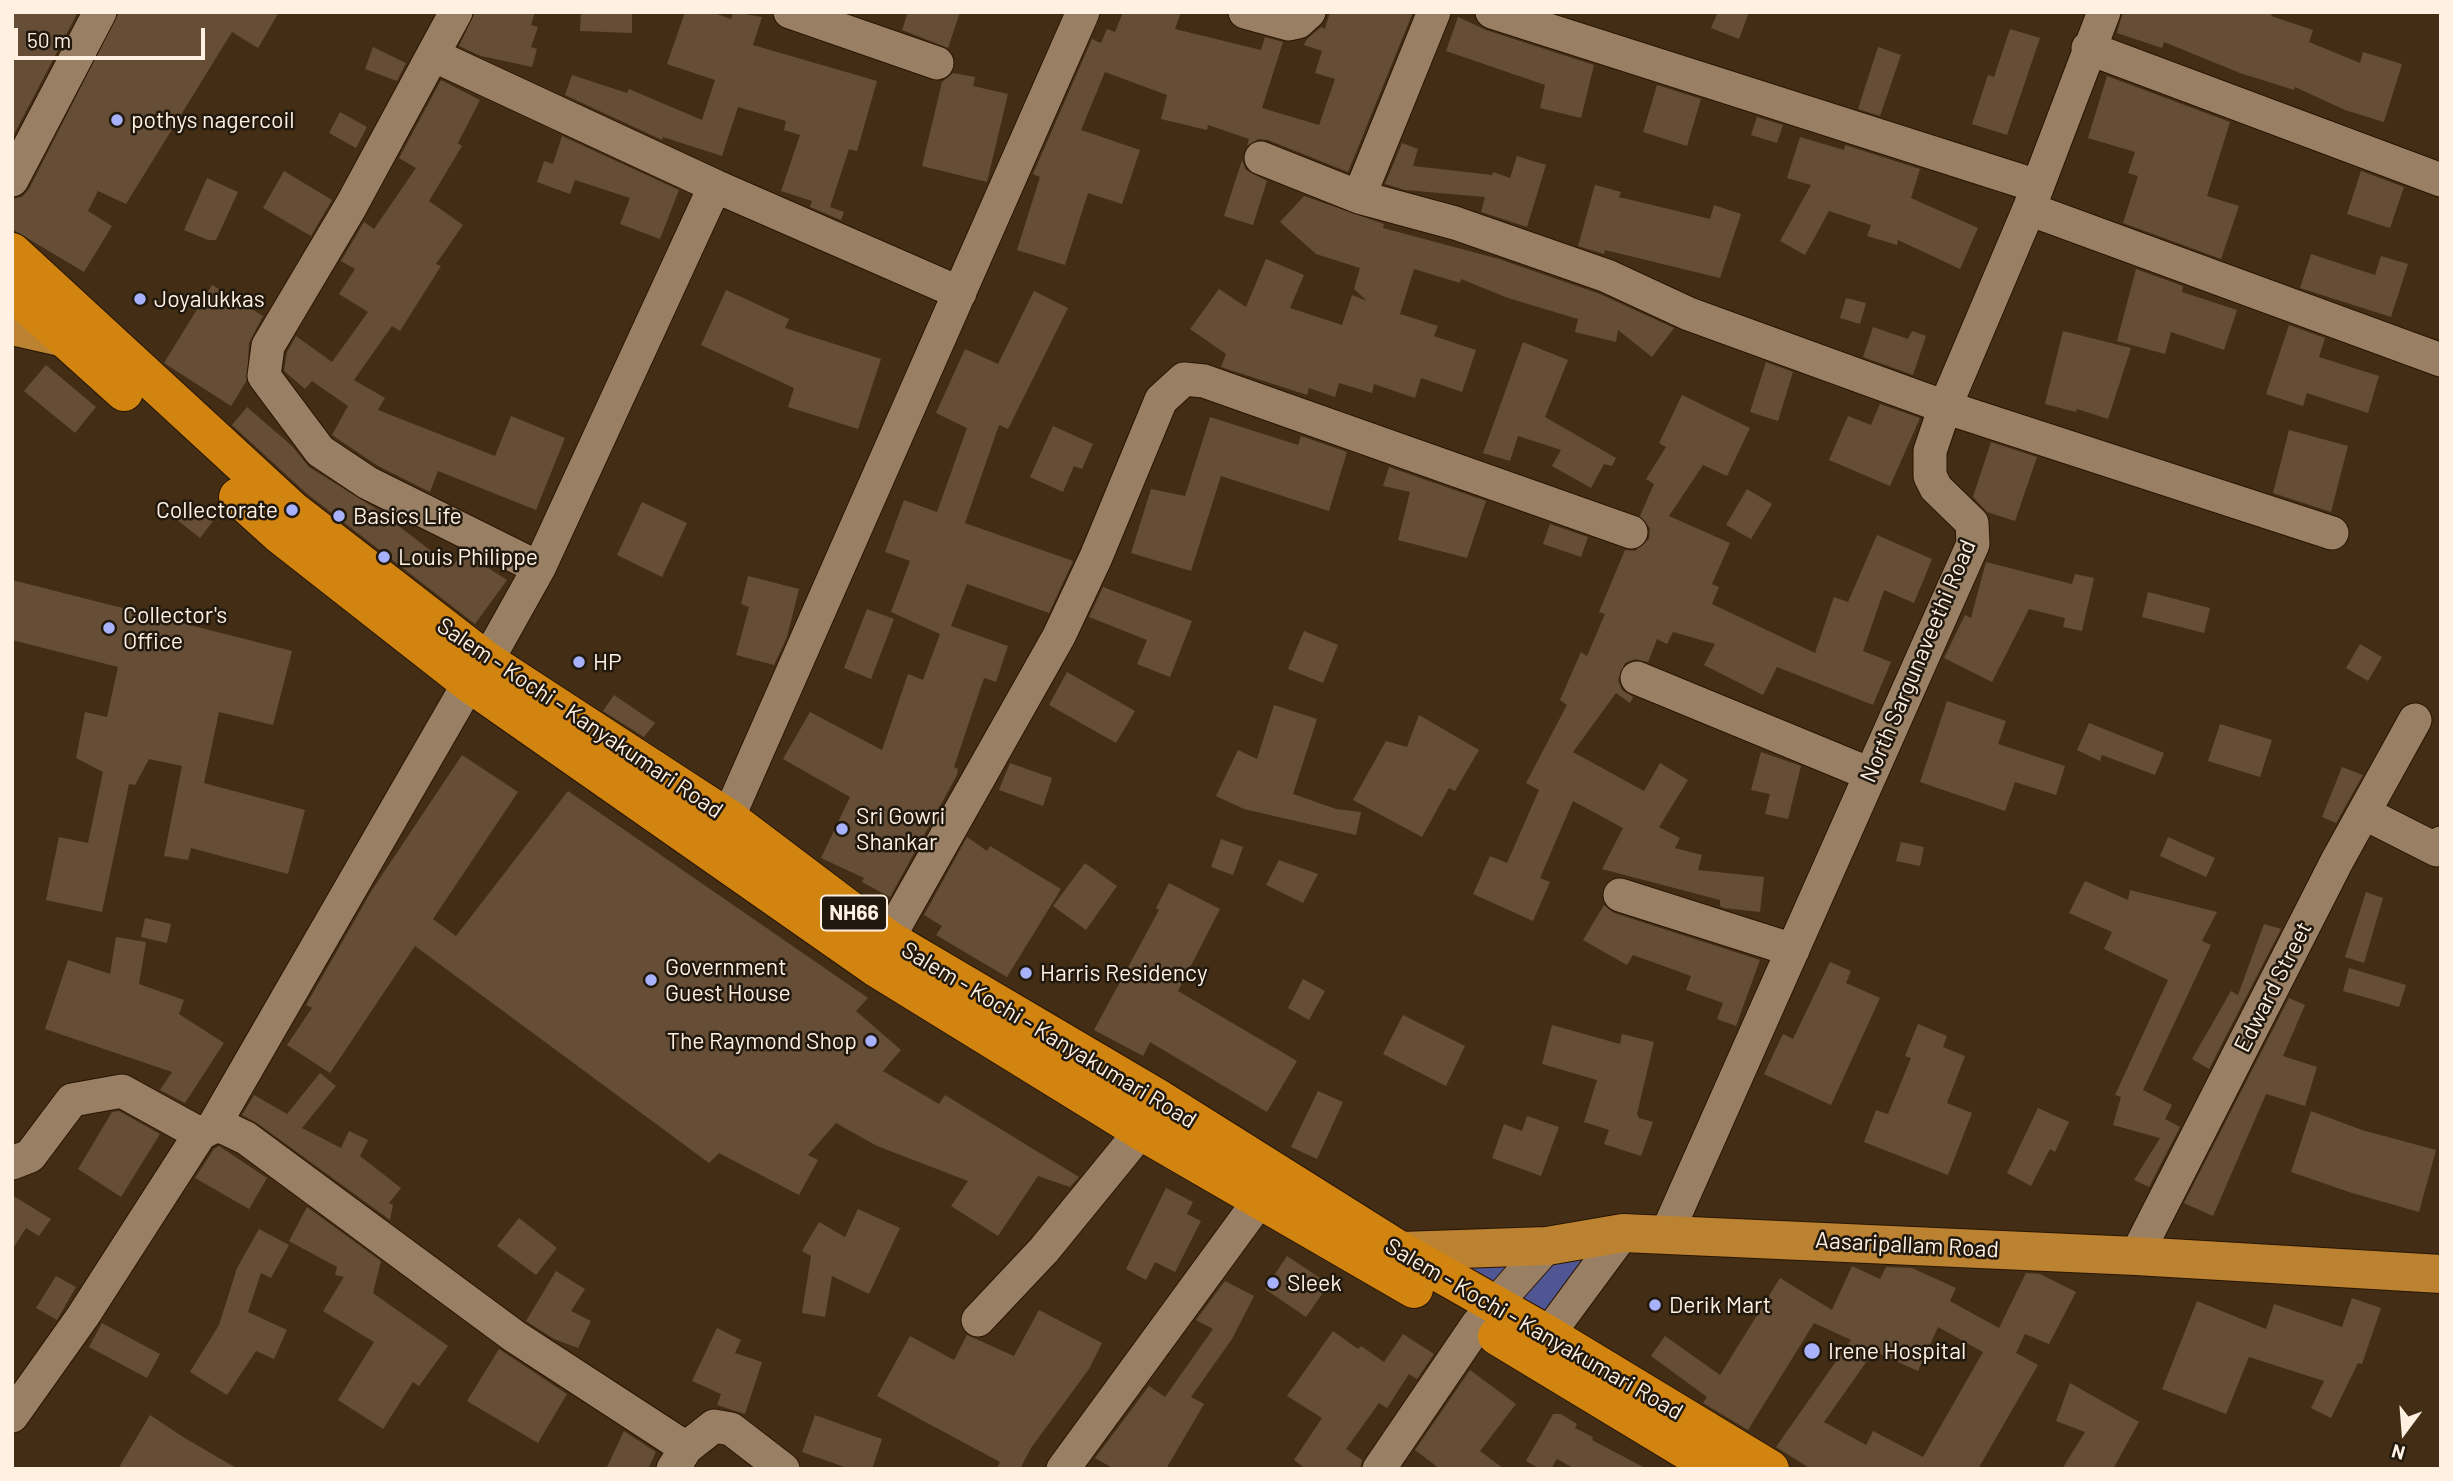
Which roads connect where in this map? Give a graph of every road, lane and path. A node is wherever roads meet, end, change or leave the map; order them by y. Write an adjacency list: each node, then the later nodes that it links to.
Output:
1 (100, 12): 14 (street)
2 (456, 12): 11 (street)
3 (1083, 12): 21 (street)
4 (1245, 12): 5 (street)
5 (1309, 12)
6 (1434, 12): 17 (street)
7 (1492, 12): 18 (street)
8 (2104, 12): 10 (street, North Sargunaveethi Road)
9 (811, 16): 12 (street)
10 (2088, 48): 15 (street); 18 (street, North Sargunaveethi Road)
11 (433, 55): 16 (street); 28 (street)
12 (937, 63)
13 (1261, 158): 17 (street)
14 (12, 180)
15 (2441, 180)
16 (715, 186): 21 (street); 28 (street)
17 (1359, 197): 25 (street)
18 (2033, 198): 24 (street); 25 (street, North Sargunaveethi Road)
19 (12, 252): 29 (highway, Salem - Kochi - Kanyakumari Road / NH66)
20 (12, 291): 23 (highway, Salem - Kochi - Kanyakumari Road / NH66)
21 (960, 293): 34 (street)
22 (12, 326): 23 (main road)
23 (65, 338): 29 (highway, Salem - Kochi - Kanyakumari Road / NH66)
24 (2441, 360)
25 (1945, 407): 27 (street); 32 (street, North Sargunaveethi Road)
26 (1631, 532): 38 (street)
27 (2332, 533)
28 (539, 568): 29 (street)
29 (478, 672): 34 (highway, Salem - Kochi - Kanyakumari Road / NH66); 36 (highway, Salem - Kochi - Kanyakumari Road / NH66); 40 (street)
30 (1637, 678): 32 (street)
31 (2415, 720): 33 (street, Edward Street)
32 (1870, 774): 39 (street, North Sargunaveethi Road)
33 (2364, 813): 35 (street); 47 (street, Edward Street)
34 (728, 818): 36 (highway, Salem - Kochi - Kanyakumari Road / NH66)
35 (2441, 843)
36 (797, 891): 38 (highway, Salem - Kochi - Kanyakumari Road / NH66); 41 (highway, Salem - Kochi - Kanyakumari Road / NH66)
37 (1620, 895): 39 (street)
38 (888, 939): 48 (highway, Salem - Kochi - Kanyakumari Road / NH66)
39 (1793, 950): 45 (street, North Sargunaveethi Road)
40 (207, 1130): 42 (street); 53 (street); 54 (street)
41 (1141, 1131): 43 (highway, Salem - Kochi - Kanyakumari Road / NH66); 51 (street)
42 (12, 1163)
43 (1259, 1201): 48 (highway, Salem - Kochi - Kanyakumari Road / NH66); 57 (street)
44 (1623, 1233): 45 (main road, Aasaripallam Road); 46 (main road, Aasaripallam Road); 52 (street)
45 (1666, 1235): 47 (main road, Aasaripallam Road)
46 (1547, 1245): 48 (main road, Aasaripallam Road); 50 (street)
47 (2136, 1255): 49 (main road, Aasaripallam Road)
48 (1394, 1262): 50 (highway, Salem - Kochi - Kanyakumari Road / NH66)
49 (2441, 1274)
50 (1487, 1315): 52 (highway, Salem - Kochi - Kanyakumari Road / NH66); 58 (street)
51 (978, 1320)
52 (1540, 1345): 55 (highway, Salem - Kochi - Kanyakumari Road / NH66); 59 (highway, Salem - Kochi - Kanyakumari Road / NH66)
53 (12, 1416)
54 (680, 1458): 56 (street)
55 (1697, 1464)
56 (783, 1469)
57 (1063, 1469)
58 (1379, 1469)
59 (1770, 1469)

